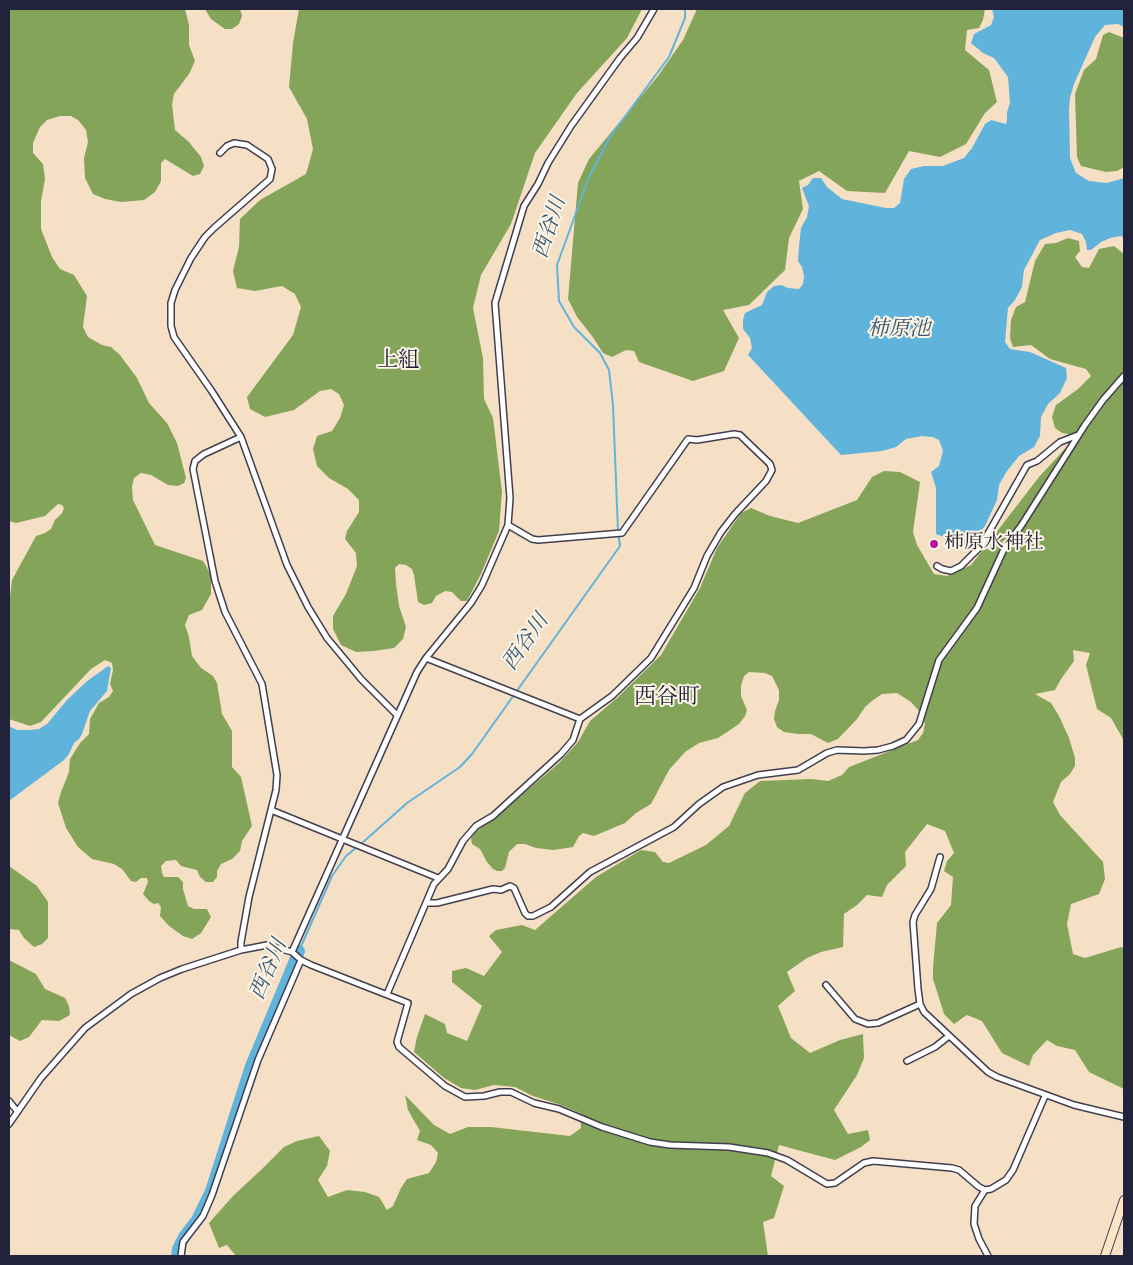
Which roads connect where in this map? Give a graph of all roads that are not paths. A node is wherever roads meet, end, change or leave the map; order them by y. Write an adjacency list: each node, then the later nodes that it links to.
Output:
1 (654, 9): 6 (street)
2 (220, 153): 5 (street)
3 (1124, 376): 4 (street)
4 (1078, 435): 7 (street); 15 (street)
5 (241, 437): 9 (street); 11 (street)
6 (508, 525): 8 (street); 10 (street)
7 (937, 566)
8 (426, 658): 9 (street); 10 (street)
9 (397, 715): 12 (street)
10 (580, 719): 14 (street)
11 (271, 810): 12 (street); 16 (street)
12 (342, 838): 14 (street); 17 (street)
13 (940, 857): 21 (street)
14 (438, 878): 15 (street)
15 (427, 903): 20 (street)
16 (241, 950): 17 (street); 26 (street)
17 (292, 952): 18 (street)
18 (301, 960): 20 (street); 31 (street)
19 (826, 985): 21 (street)
20 (387, 994): 29 (street)
21 (920, 1004): 22 (street)
22 (949, 1036): 23 (street); 24 (street)
23 (907, 1061)
24 (1046, 1096): 27 (street); 29 (street)
25 (9, 1101): 26 (street)
26 (17, 1111): 28 (street)
27 (1124, 1117)
28 (9, 1124)
29 (985, 1190): 32 (street)
30 (1124, 1200): 33 (main road)
31 (181, 1256)
32 (988, 1256)
33 (1105, 1256)

